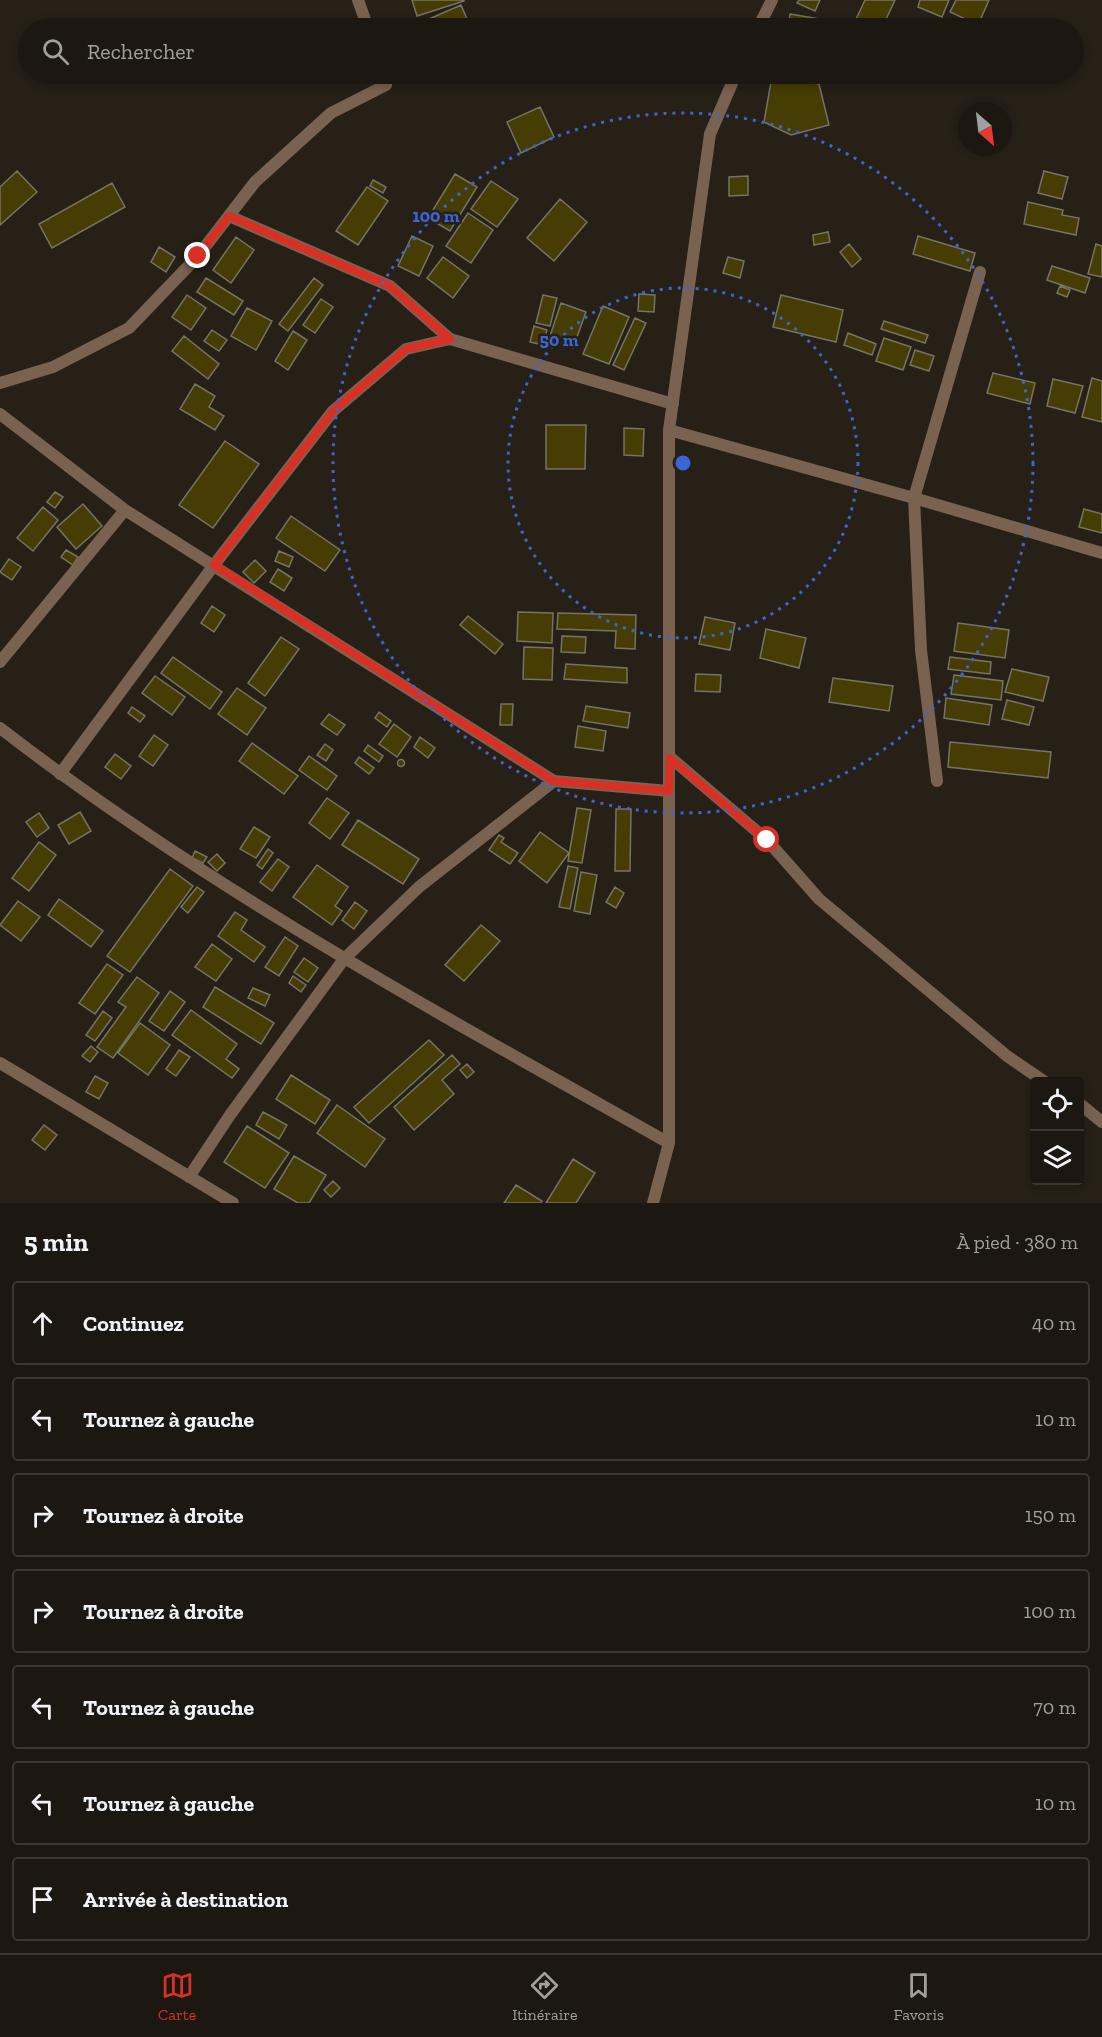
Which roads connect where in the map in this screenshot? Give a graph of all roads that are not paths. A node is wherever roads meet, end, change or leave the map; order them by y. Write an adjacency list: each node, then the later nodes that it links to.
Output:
1 (358, 0): 3 (street)
2 (772, 0): 4 (street)
3 (364, 18)
4 (763, 18)
5 (386, 84): 7 (street)
6 (732, 84): 11 (street)
7 (229, 216): 9 (street); 10 (street)
8 (980, 272): 14 (street)
9 (450, 339): 11 (street); 17 (street)
10 (0, 383)
11 (673, 404): 13 (street)
12 (0, 414): 15 (street)
13 (669, 430): 14 (street); 20 (street)
14 (914, 498): 16 (street); 23 (street)
15 (125, 510): 17 (street); 18 (street)
16 (1102, 553)
17 (214, 565): 21 (street); 22 (street)
18 (0, 662)
19 (0, 728): 21 (street)
20 (670, 758): 24 (street); 27 (street)
21 (60, 774): 25 (street)
22 (554, 781): 24 (street); 25 (street)
23 (937, 781)
24 (669, 791): 30 (street)
25 (344, 959): 30 (street); 31 (street)
26 (0, 1063): 31 (street)
27 (1038, 1077)
28 (1084, 1107): 29 (street)
29 (1102, 1122)
30 (669, 1143): 33 (street)
31 (189, 1177): 32 (street)
32 (233, 1203)
33 (653, 1203)

